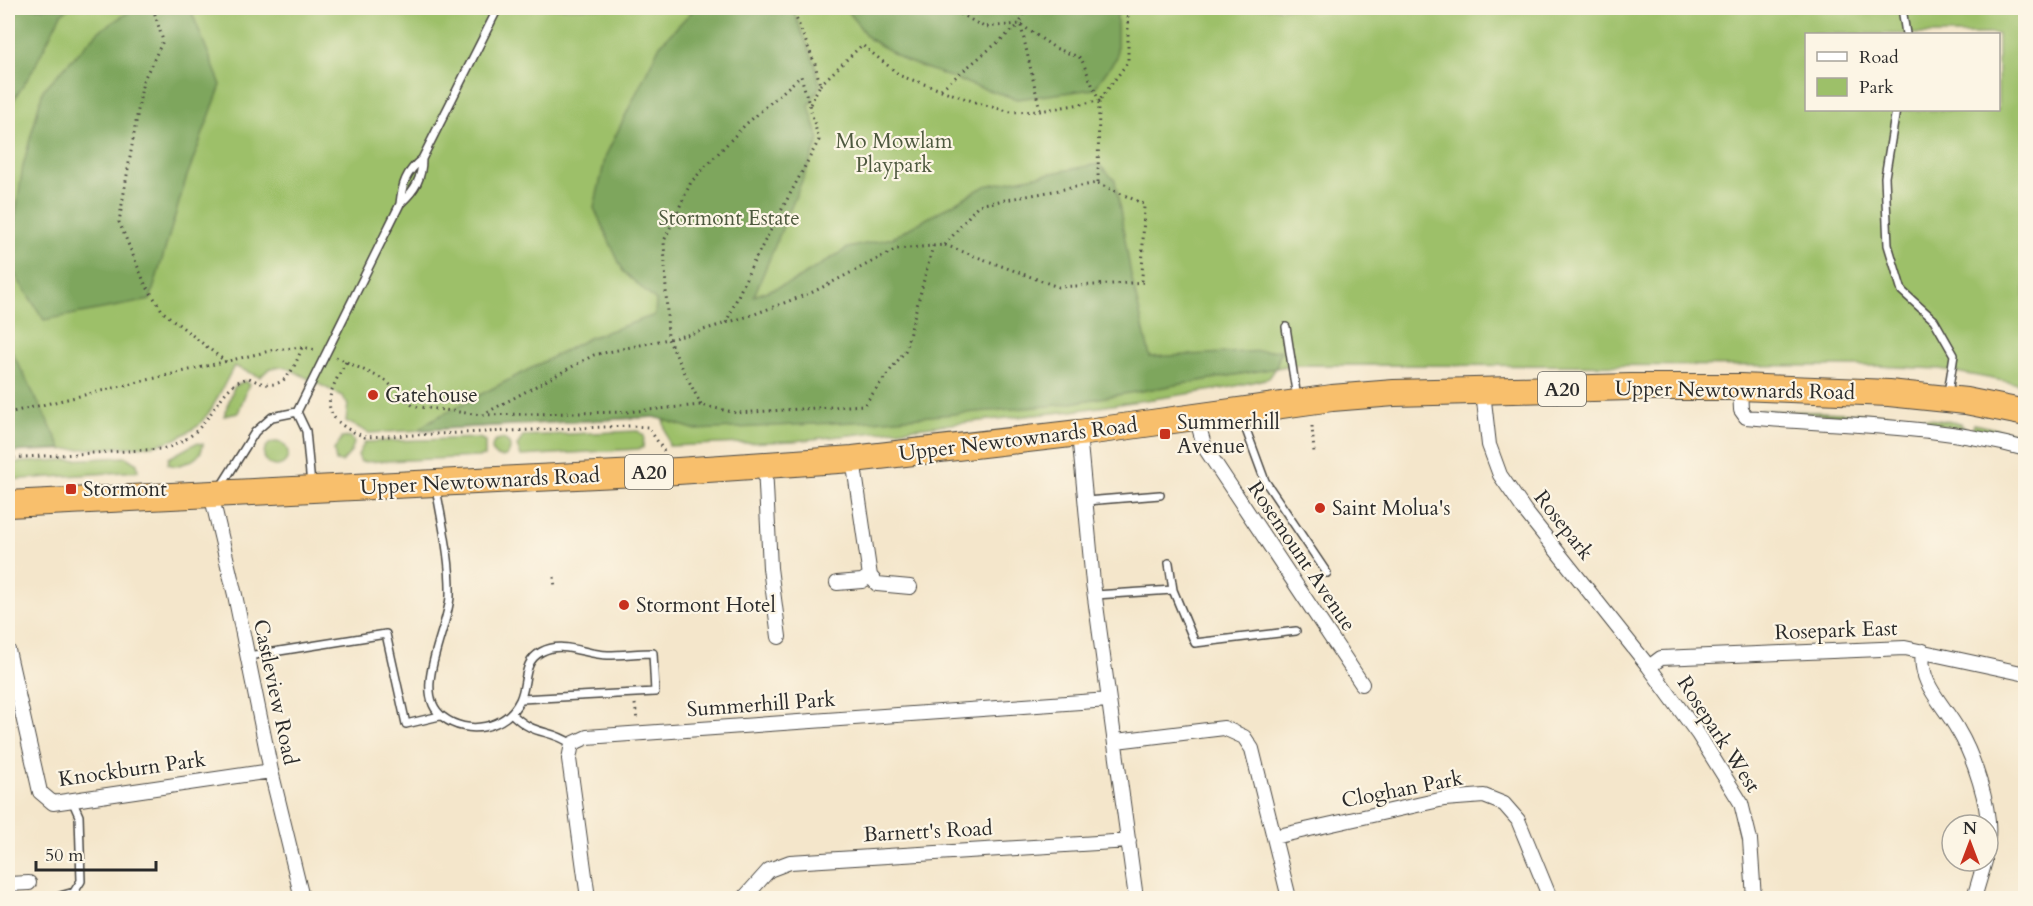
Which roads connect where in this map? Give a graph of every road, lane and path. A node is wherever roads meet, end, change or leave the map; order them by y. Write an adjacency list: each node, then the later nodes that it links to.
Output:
1 (153, 8): 27 (path)
2 (498, 8): 16 (lane)
3 (792, 8): 10 (path)
4 (950, 8): 8 (path)
5 (1024, 8): 8 (path)
6 (1128, 8): 12 (path)
7 (1902, 8): 9 (lane)
8 (1020, 24): 11 (path); 12 (path); 14 (path)
9 (1906, 33)
10 (820, 85): 11 (path); 13 (path)
11 (941, 90): 14 (path)
12 (1099, 101): 14 (path); 17 (path)
13 (809, 106): 21 (path); 23 (path)
14 (1040, 111)
15 (1896, 111): 30 (lane)
16 (422, 159): 18 (lane); 18 (lane)
17 (1098, 183): 19 (path); 19 (path)
18 (400, 204): 25 (lane)
19 (945, 245): 20 (path)
20 (933, 246): 21 (path); 32 (path)
21 (726, 323): 23 (path)
22 (1286, 327): 31 (lane)
23 (668, 339): 32 (path); 37 (path)
24 (302, 347): 25 (path); 27 (path); 44 (path)
25 (327, 352): 26 (path); 34 (lane)
26 (346, 362): 37 (path); 42 (path)
27 (228, 363): 35 (path)
28 (1740, 387): 29 (highway, Upper Newtownards Road / A20); 30 (highway, Upper Newtownards Road / A20); 41 (street)
29 (1483, 392): 31 (highway, Upper Newtownards Road / A20); 67 (street, Rosepark)
30 (1947, 399): 36 (highway, Upper Newtownards Road / A20)
31 (1298, 403): 33 (highway, Upper Newtownards Road / A20)
32 (701, 405): 37 (path)
33 (1240, 411): 38 (highway, Upper Newtownards Road / A20); 54 (lane)
34 (297, 412): 48 (lane); 49 (lane)
35 (8, 413)
36 (2025, 413)
37 (482, 416)
38 (1196, 417): 40 (highway, Upper Newtownards Road / A20); 69 (street, Rosemount Avenue)
39 (1312, 426): 43 (path)
40 (1079, 433): 45 (highway, Upper Newtownards Road / A20); 51 (street)
41 (2025, 449)
42 (664, 451)
43 (1314, 452)
44 (8, 458)
45 (853, 459): 46 (highway, Upper Newtownards Road / A20); 55 (street)
46 (765, 465): 47 (highway, Upper Newtownards Road / A20); 63 (street)
47 (436, 482): 48 (highway, Upper Newtownards Road / A20); 74 (lane)
48 (312, 489): 49 (highway, Upper Newtownards Road / A20)
49 (214, 494): 52 (highway, Upper Newtownards Road / A20); 66 (street, Castleview Road)
50 (1160, 495): 51 (lane)
51 (1086, 501): 61 (street)
52 (8, 504)
53 (1169, 563): 60 (lane)
54 (1327, 573)
55 (870, 576): 57 (street); 58 (street)
56 (554, 577): 59 (path)
57 (837, 583)
58 (910, 587)
59 (555, 588)
60 (1173, 590): 61 (lane); 62 (lane)
61 (1095, 595): 72 (street)
62 (1296, 631)
63 (779, 637)
64 (8, 650): 79 (street, Knockburn Park)
65 (1923, 651): 67 (street, Rosepark East); 68 (street, Rosepark East); 80 (street)
66 (248, 656): 74 (lane); 78 (street, Castleview Road)
67 (1649, 667): 93 (street, Rosepark West)
68 (2025, 674)
69 (1362, 684)
70 (634, 693): 71 (lane); 71 (lane); 75 (path)
71 (521, 699): 73 (lane)
72 (1109, 700): 75 (street, Summerhill Park); 76 (street)
73 (511, 713): 74 (lane); 77 (lane)
74 (440, 716)
75 (638, 733): 77 (street, Summerhill Park)
76 (1116, 741): 81 (street); 82 (street)
77 (572, 744): 88 (street)
78 (271, 771): 79 (street, Knockburn Park); 87 (street, Castleview Road)
79 (72, 800): 86 (lane)
80 (1984, 813)
81 (1274, 837): 91 (street); 92 (street, Cloghan Park)
82 (1129, 841): 89 (street, Barnett's Road); 90 (street)
83 (1981, 873): 94 (street)
84 (29, 883): 85 (street)
85 (8, 884)
86 (60, 896)
87 (302, 898)
88 (588, 898)
89 (744, 898)
90 (1136, 898)
91 (1289, 898)
92 (1551, 898)
93 (1754, 898)
94 (1974, 898)

